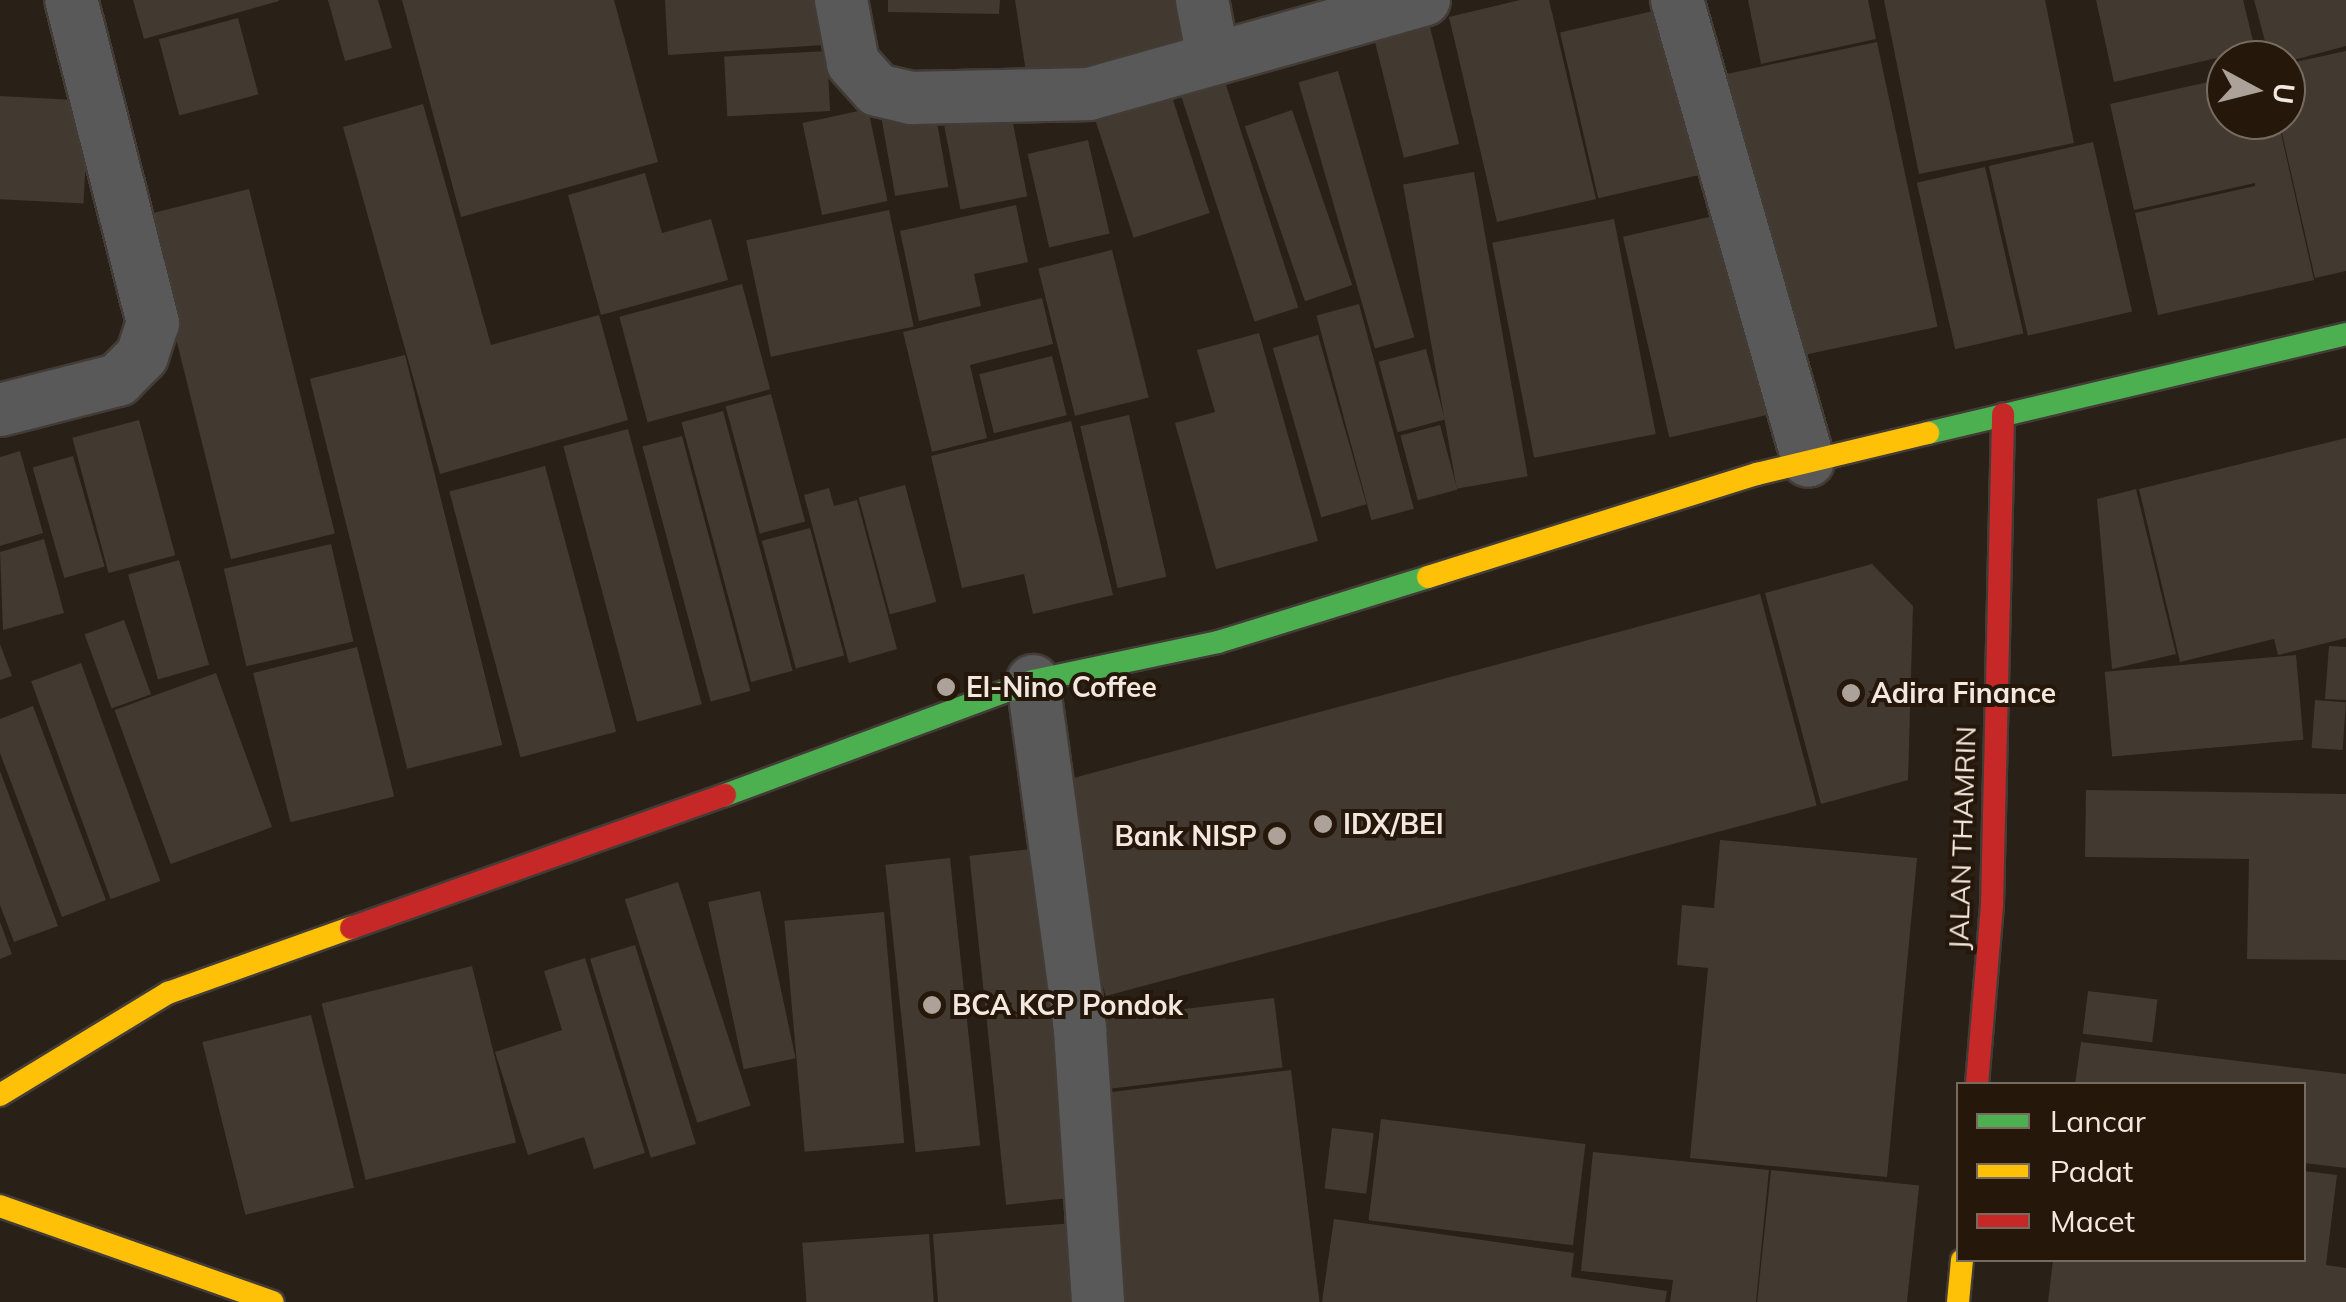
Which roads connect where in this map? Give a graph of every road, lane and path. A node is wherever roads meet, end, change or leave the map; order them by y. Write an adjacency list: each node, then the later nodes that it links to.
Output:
1 (71, 0): 8 (street)
2 (842, 0): 6 (street)
3 (1202, 0): 6 (street)
4 (1424, 0): 6 (street)
5 (1678, 0): 10 (street)
6 (1214, 57)
7 (2346, 334): 9 (main road)
8 (0, 410)
9 (2002, 414): 10 (main road); 12 (main road, JALAN THAMRIN)
10 (1808, 462): 11 (main road)
11 (1033, 681): 13 (main road); 17 (street)
12 (1977, 1082)
13 (0, 1096)
14 (0, 1206): 16 (main road)
15 (1962, 1262): 18 (main road)
16 (272, 1302)
17 (1098, 1302)
18 (1958, 1302)

